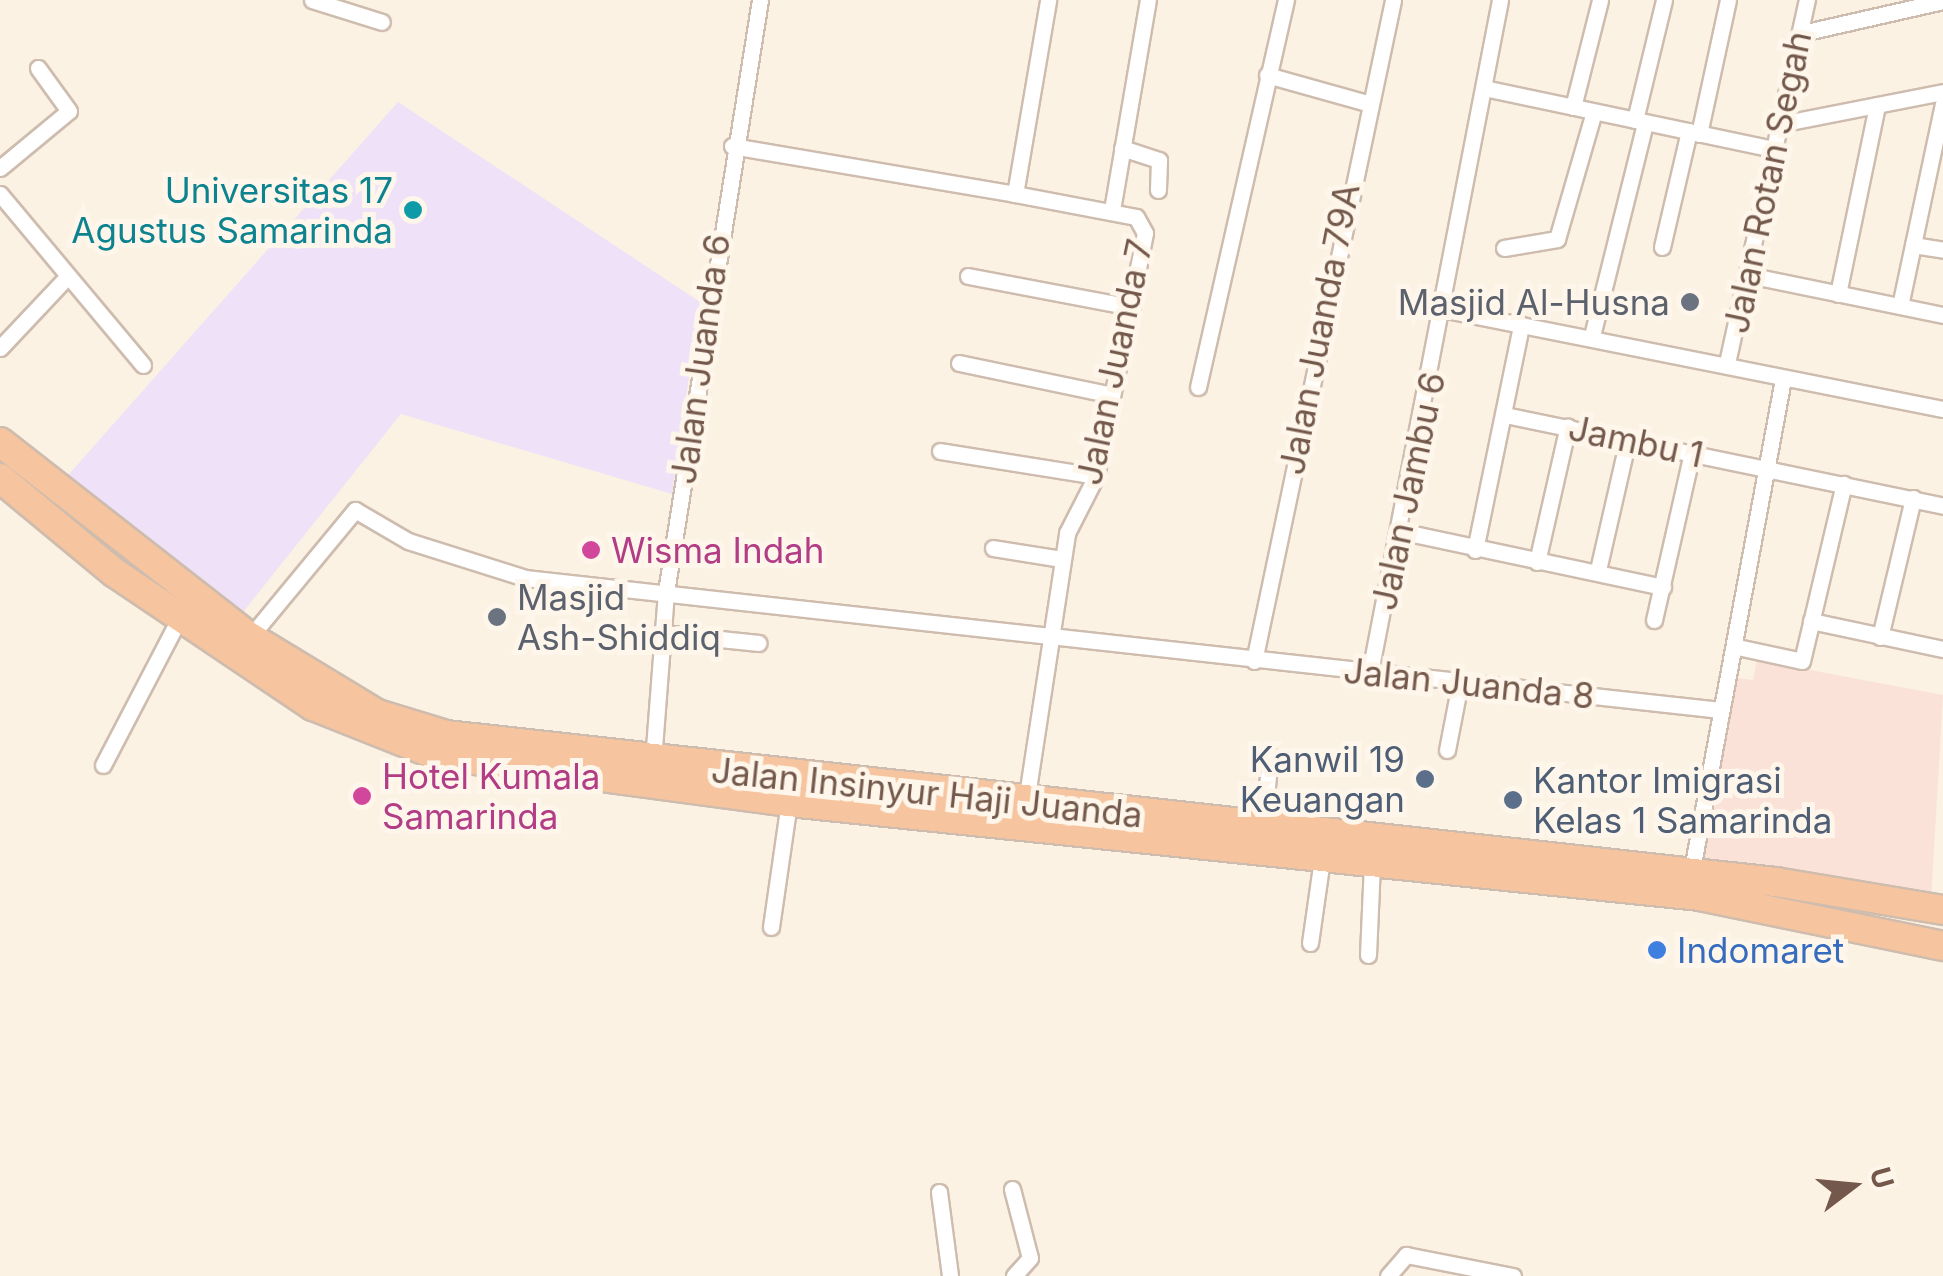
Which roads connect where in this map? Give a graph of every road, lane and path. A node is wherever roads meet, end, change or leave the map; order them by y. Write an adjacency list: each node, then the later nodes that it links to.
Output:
1 (312, 0): 13 (street)
2 (760, 0): 27 (street, Jalan Juanda 6)
3 (1048, 0): 33 (street)
4 (1148, 0): 28 (street, Jalan Juanda 7)
5 (1286, 0): 16 (street)
6 (1392, 0): 19 (street, Jalan Juanda 79A)
7 (1500, 0): 17 (street, Jalan Jambu 6)
8 (1600, 0): 22 (street)
9 (1664, 0): 24 (street)
10 (1728, 0): 26 (street)
11 (1806, 0): 14 (street, Jalan Rotan Segah)
12 (1943, 2): 14 (street)
13 (382, 22)
14 (1802, 33): 25 (street, Jalan Rotan Segah)
15 (38, 68): 30 (street)
16 (1267, 74): 19 (street); 54 (street)
17 (1484, 88): 22 (street); 45 (street, Jalan Jambu 6)
18 (1943, 92): 20 (street)
19 (1364, 102): 88 (street, Jalan Juanda 79A)
20 (1877, 104): 25 (street); 42 (street)
21 (1943, 104): 35 (street)
22 (1573, 107): 23 (street)
23 (1594, 112): 24 (street); 37 (street)
24 (1640, 121): 26 (street); 48 (street)
25 (1785, 124): 29 (street, Jalan Rotan Segah)
26 (1694, 133): 29 (street); 36 (street)
27 (732, 146): 33 (street); 77 (street, Jalan Juanda 6)
28 (1122, 148): 31 (street); 34 (street, Jalan Juanda 7)
29 (1779, 150): 39 (street, Jalan Rotan Segah)
30 (0, 168)
31 (1158, 190)
32 (0, 194): 41 (street)
33 (1015, 194): 34 (street)
34 (1112, 210): 44 (street, Jalan Juanda 7)
35 (1913, 245): 38 (street); 43 (street)
36 (1662, 246)
37 (1504, 248)
38 (1943, 250)
39 (1748, 275): 42 (street); 51 (street, Jalan Rotan Segah)
40 (968, 276): 44 (street)
41 (65, 279): 49 (street); 52 (street)
42 (1838, 294): 43 (street)
43 (1900, 306): 46 (street)
44 (1132, 307): 55 (street, Jalan Juanda 7)
45 (1446, 310): 47 (street); 69 (street, Jalan Jambu 6)
46 (1943, 314)
47 (1521, 325): 48 (street); 57 (street)
48 (1592, 336): 51 (street)
49 (0, 348)
50 (959, 363): 55 (street)
51 (1727, 364): 53 (street)
52 (143, 365)
53 (1783, 379): 56 (street); 63 (street)
54 (1198, 387)
55 (1112, 395): 64 (street, Jalan Juanda 7)
56 (1943, 409)
57 (1506, 415): 58 (street, Jambu 1); 71 (street)
58 (1568, 426): 59 (street, Jambu 1); 74 (street)
59 (1628, 439): 62 (street, Jambu 1); 75 (street)
60 (0, 442): 73 (highway, Jalan Insinyur Haji Juanda)
61 (940, 450): 64 (street)
62 (1692, 453): 63 (street, Jambu 1); 76 (street)
63 (1766, 466): 66 (street, Jambu 1); 91 (street)
64 (1096, 476): 72 (street, Jalan Juanda 7)
65 (0, 478): 73 (highway, Jalan Insinyur Haji Juanda)
66 (1844, 484): 67 (street, Jambu 1); 80 (street)
67 (1912, 498): 68 (street, Jambu 1); 83 (street)
68 (1943, 506)
69 (1399, 531): 71 (street); 89 (street, Jalan Jambu 6)
70 (993, 548): 72 (street)
71 (1475, 550): 74 (street)
72 (1062, 559): 81 (street, Jalan Juanda 7)
73 (123, 562): 78 (highway, Jalan Insinyur Haji Juanda); 84 (highway, Jalan Insinyur Haji Juanda)
74 (1536, 562): 75 (street)
75 (1598, 570): 76 (street)
76 (1663, 587): 79 (street)
77 (666, 592): 81 (street); 82 (street, Jalan Juanda 6); 84 (street)
78 (179, 620): 95 (street); 96 (highway, Jalan Insinyur Haji Juanda)
79 (1654, 620)
80 (1811, 621): 83 (street); 86 (street)
81 (1052, 632): 88 (street, Jalan Juanda 8); 97 (street, Jalan Juanda 7)
82 (663, 633): 85 (street); 94 (street, Jalan Juanda 6)
83 (1880, 637): 87 (street)
84 (250, 638): 94 (highway, Jalan Insinyur Haji Juanda)
85 (758, 643)
86 (1742, 648)
87 (1943, 650)
88 (1254, 661): 89 (street, Jalan Juanda 8)
89 (1370, 672): 90 (street, Jalan Juanda 8)
90 (1460, 682): 91 (street, Jalan Juanda 8); 92 (street)
91 (1720, 710): 101 (street)
92 (1447, 750)
93 (1270, 755): 98 (street)
94 (653, 761): 97 (highway, Jalan Insinyur Haji Juanda)
95 (103, 766)
96 (789, 802): 99 (highway, Jalan Insinyur Haji Juanda); 103 (street)
97 (1026, 802): 98 (highway, Jalan Insinyur Haji Juanda)
98 (1263, 828): 99 (highway, Jalan Insinyur Haji Juanda)
99 (1330, 852): 100 (highway, Jalan Insinyur Haji Juanda); 101 (highway, Jalan Insinyur Haji Juanda); 105 (street)
100 (1372, 864): 101 (highway, Jalan Insinyur Haji Juanda); 107 (street)
101 (1699, 882): 102 (highway, Jalan Insinyur Haji Juanda); 104 (highway); 106 (highway, Jalan Insinyur Haji Juanda)
102 (1943, 910)
103 (771, 927)
104 (1943, 928)
105 (1310, 943)
106 (1943, 946)
107 (1368, 955)
108 (1012, 1190): 111 (street)
109 (939, 1192): 110 (street)
110 (950, 1276)
111 (1014, 1276)
112 (1388, 1276): 113 (street)
113 (1514, 1276)

